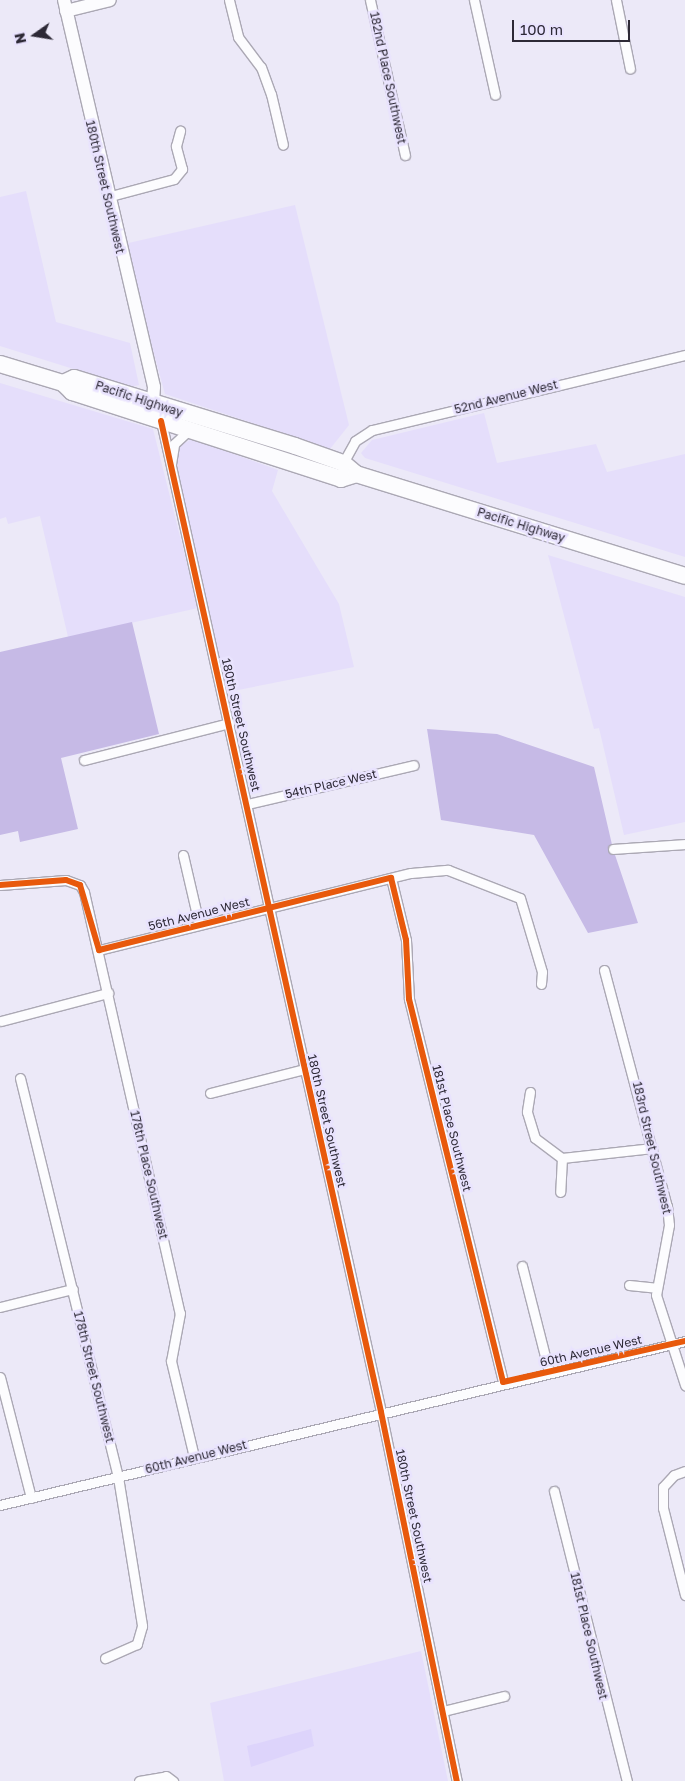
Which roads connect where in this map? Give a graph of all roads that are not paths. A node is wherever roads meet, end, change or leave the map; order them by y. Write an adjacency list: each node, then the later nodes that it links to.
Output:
1 (110, 0): 6 (street)
2 (230, 0): 10 (street)
3 (370, 0): 11 (street, 182nd Place Southwest)
4 (474, 0): 8 (street)
5 (616, 0): 7 (street)
6 (65, 5): 12 (street, 180th Street Southwest)
7 (630, 69)
8 (495, 95)
9 (180, 131): 12 (street)
10 (282, 145)
11 (405, 155)
12 (108, 197): 15 (street, 180th Street Southwest)
13 (685, 355): 23 (street, 52nd Avenue West)
14 (0, 364): 16 (highway, Pacific Highway)
15 (150, 374): 17 (street); 18 (street, 180th Street Southwest)
16 (63, 383): 17 (highway, Pacific Highway); 19 (highway, Pacific Highway)
17 (134, 397): 18 (highway, Pacific Highway)
18 (153, 403): 19 (highway); 21 (highway, Pacific Highway)
19 (114, 406): 20 (highway, Pacific Highway)
20 (160, 421): 21 (highway); 22 (highway, Pacific Highway); 24 (street, 180th Street Southwest)
21 (224, 426): 23 (highway, Pacific Highway)
22 (189, 430): 24 (street); 25 (highway, Pacific Highway)
23 (343, 463): 25 (highway); 26 (highway, Pacific Highway)
24 (170, 466): 28 (street, 180th Street Southwest)
25 (314, 470): 26 (highway, Pacific Highway)
26 (356, 474): 27 (highway, Pacific Highway)
27 (685, 576)
28 (229, 723): 29 (street); 31 (street, 180th Street Southwest)
29 (84, 760)
30 (414, 765): 31 (street, 54th Place West)
31 (247, 804): 37 (street, 180th Street Southwest)
32 (685, 844): 33 (street)
33 (614, 849)
34 (183, 855): 38 (street)
35 (391, 878): 37 (street, 56th Avenue West); 41 (street, 56th Avenue West); 60 (street, 181st Place Southwest)
36 (0, 885): 39 (street, 178th Place Southwest)
37 (268, 908): 38 (street, 56th Avenue West); 44 (street, 180th Street Southwest)
38 (199, 924): 39 (street, 56th Avenue West)
39 (99, 950): 42 (street, 178th Place Southwest)
40 (604, 970): 48 (street, 183rd Street Southwest)
41 (541, 984)
42 (108, 993): 43 (street); 63 (street, 178th Place Southwest)
43 (1, 1021)
44 (304, 1069): 47 (street); 62 (street, 180th Street Southwest)
45 (20, 1078): 54 (street, 178th Street Southwest)
46 (530, 1092): 49 (street)
47 (210, 1093)
48 (652, 1148): 49 (street); 53 (street, 183rd Street Southwest)
49 (562, 1158): 50 (street)
50 (560, 1192)
51 (522, 1266): 58 (street)
52 (629, 1285): 53 (street)
53 (656, 1288): 57 (street, 183rd Street Southwest)
54 (73, 1290): 55 (street); 65 (street, 178th Street Southwest)
55 (0, 1307)
56 (685, 1341): 57 (street, 60th Avenue West)
57 (675, 1343): 58 (street, 60th Avenue West); 61 (street, 183rd Street Southwest)
58 (549, 1372): 60 (street, 60th Avenue West)
59 (0, 1377): 67 (street)
60 (503, 1382): 62 (street, 60th Avenue West)
61 (685, 1385)
62 (381, 1412): 63 (street, 60th Avenue West); 72 (street, 180th Street Southwest)
63 (194, 1457): 65 (street, 60th Avenue West)
64 (685, 1472): 69 (street)
65 (118, 1477): 67 (street, 60th Avenue West); 70 (street, 178th Street Southwest)
66 (554, 1491): 76 (street, 181st Place Southwest)
67 (31, 1498): 68 (street, 60th Avenue West)
68 (0, 1505)
69 (685, 1596)
70 (105, 1658)
71 (504, 1696): 72 (street)
72 (443, 1711): 75 (street, 180th Street Southwest)
73 (172, 1780): 74 (street)
74 (139, 1781)
75 (457, 1781)
76 (627, 1781)

